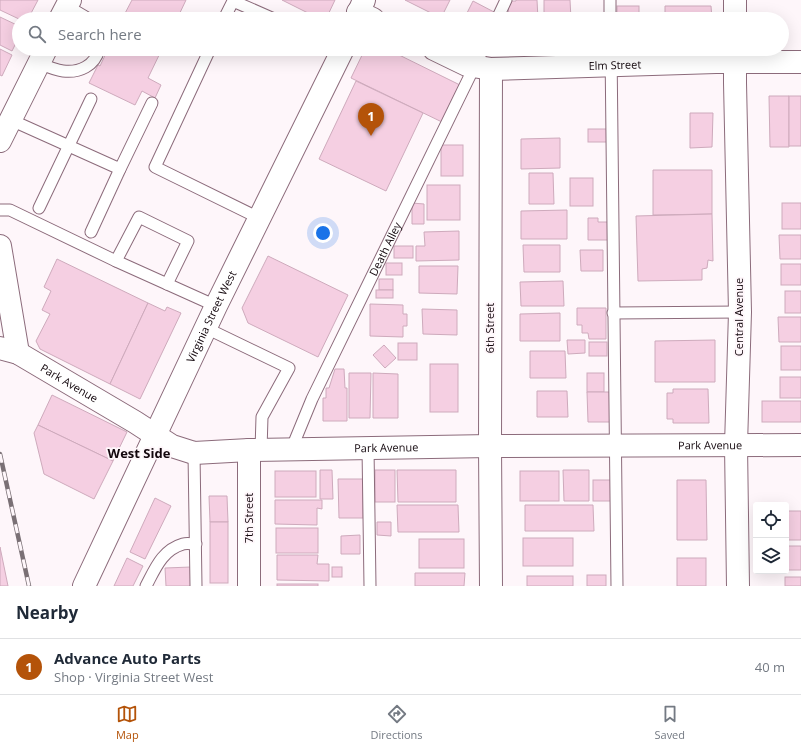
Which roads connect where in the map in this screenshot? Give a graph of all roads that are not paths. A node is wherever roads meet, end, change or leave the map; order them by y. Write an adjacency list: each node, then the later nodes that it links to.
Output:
1 (506, 0): 6 (lane)
2 (610, 0): 7 (lane)
3 (735, 0): 8 (street)
4 (228, 12): 5 (lane)
5 (258, 12)
6 (500, 12)
7 (610, 12)
8 (735, 12)
9 (42, 56): 10 (lane); 20 (street)
10 (96, 56)
11 (207, 56): 26 (lane)
12 (338, 56): 26 (street, Virginia Street West)
13 (448, 56): 16 (street, Elm Street)
14 (735, 56): 15 (street, Elm Street); 17 (street, Elm Street); 32 (street, Central Avenue)
15 (611, 57): 16 (street, Elm Street); 33 (lane)
16 (483, 62): 39 (street, 6th Street); 43 (lane, Death Alley)
17 (801, 62)
18 (91, 99): 22 (lane)
19 (152, 103): 23 (lane)
20 (11, 120): 21 (street); 22 (lane)
21 (0, 141)
22 (69, 146): 23 (lane); 24 (lane)
23 (120, 169): 27 (lane)
24 (39, 208)
25 (0, 210): 29 (lane)
26 (259, 218): 31 (street, Virginia Street West)
27 (91, 232)
28 (0, 246): 35 (street)
29 (116, 261): 30 (lane); 30 (lane)
30 (167, 284): 31 (lane)
31 (216, 306): 34 (street, Virginia Street West)
32 (740, 312): 33 (lane); 37 (street, Central Avenue)
33 (613, 313): 40 (lane)
34 (206, 328): 36 (street, Virginia Street West); 42 (lane)
35 (9, 350): 36 (street, Park Avenue)
36 (154, 434): 44 (street, Park Avenue); 46 (street, Virginia Street West)
37 (736, 445): 38 (street, Park Avenue); 40 (street, Park Avenue); 53 (street, Central Avenue)
38 (801, 445)
39 (490, 446): 40 (street, Park Avenue); 41 (street, Park Avenue); 51 (street, 6th Street)
40 (615, 446): 52 (lane)
41 (368, 448): 43 (street, Park Avenue); 50 (lane)
42 (255, 450): 43 (street, Park Avenue); 44 (street, Park Avenue); 49 (street, 7th Street)
43 (290, 450)
44 (194, 453): 45 (lane)
45 (196, 544): 47 (lane); 48 (lane)
46 (84, 586)
47 (146, 586)
48 (196, 586)
49 (248, 586)
50 (370, 586)
51 (491, 586)
52 (617, 586)
53 (738, 586)

